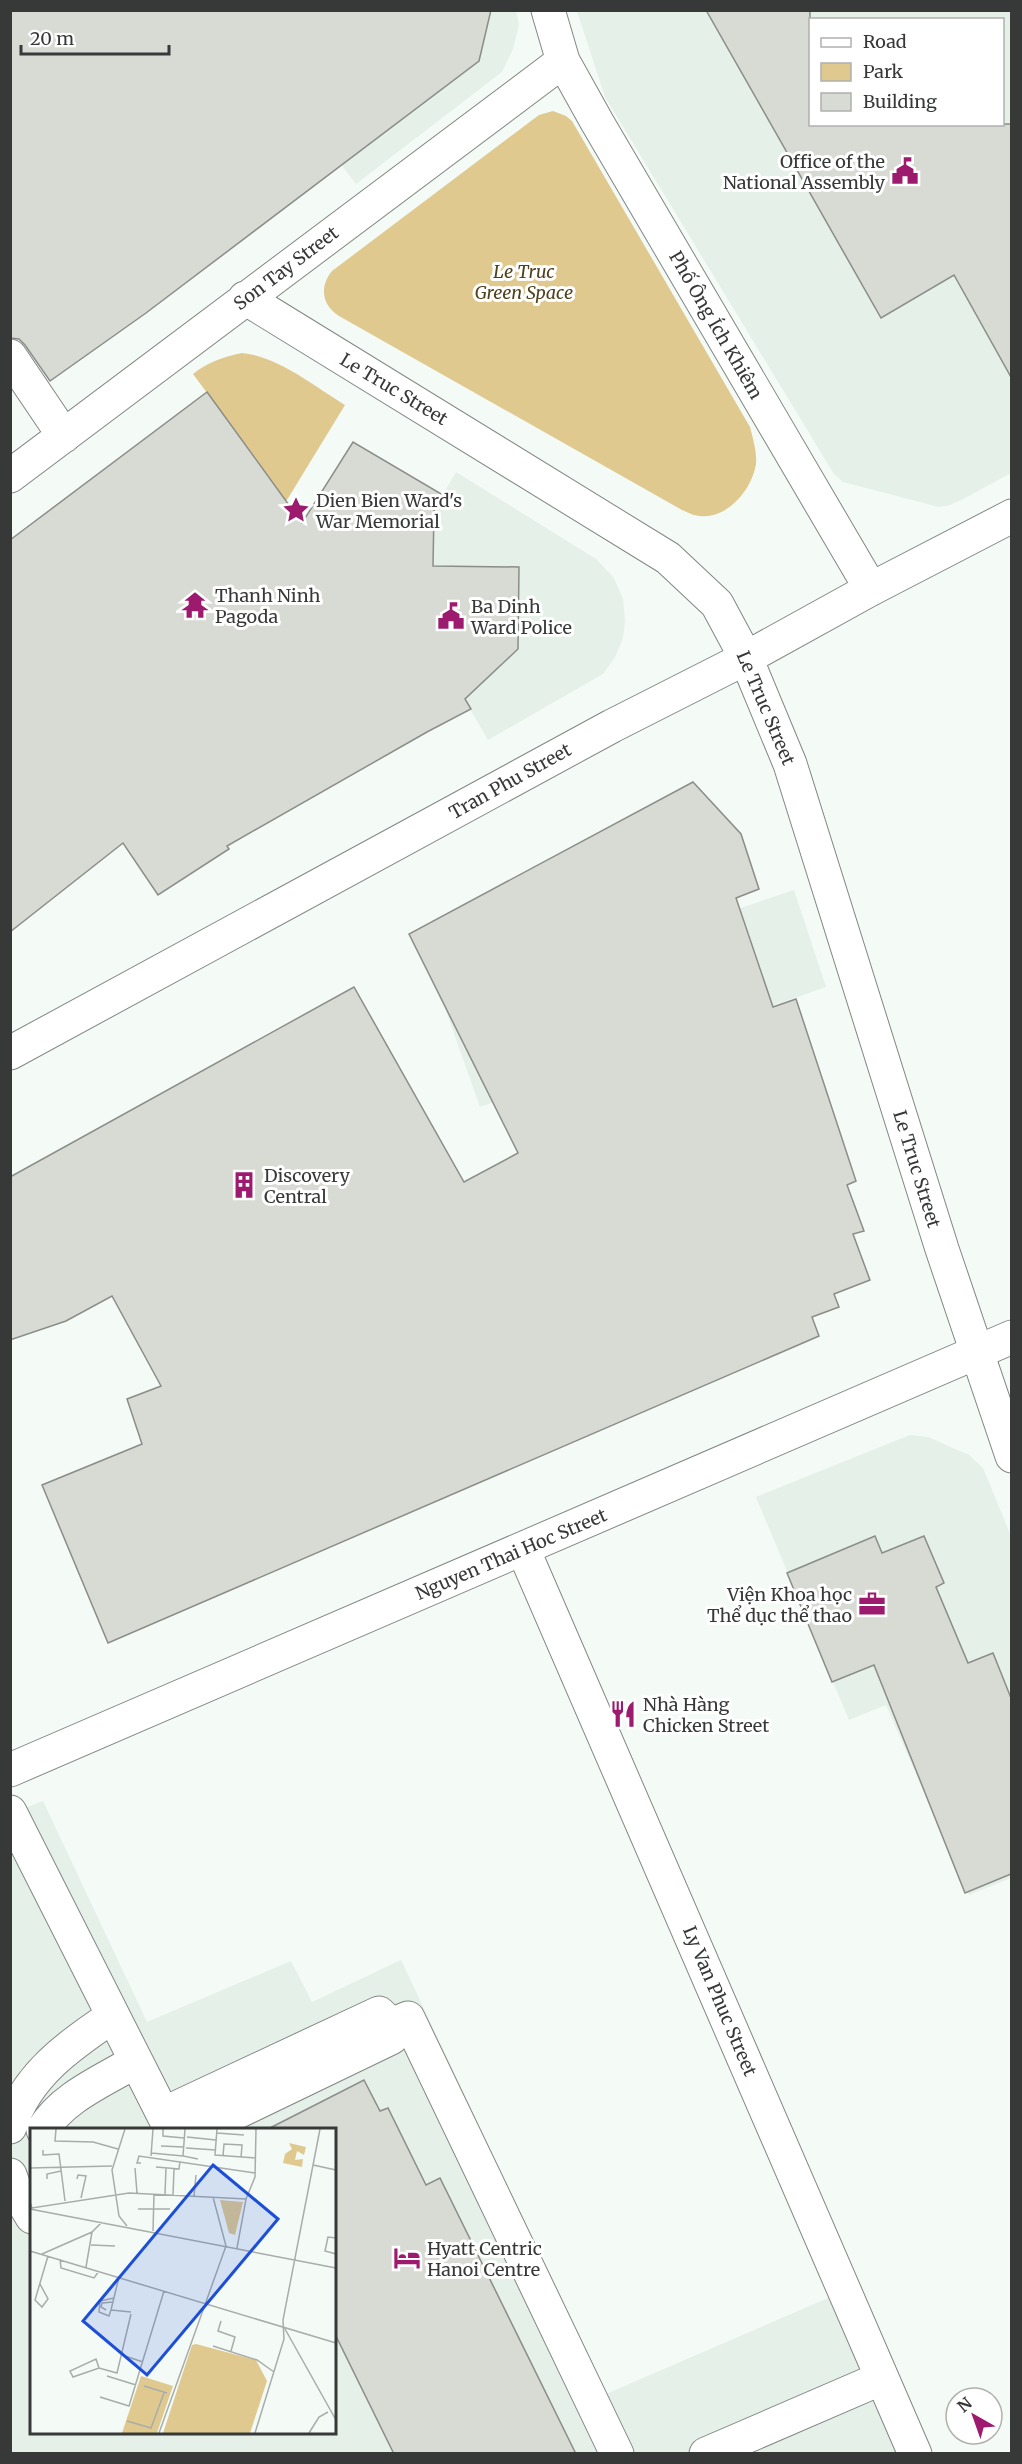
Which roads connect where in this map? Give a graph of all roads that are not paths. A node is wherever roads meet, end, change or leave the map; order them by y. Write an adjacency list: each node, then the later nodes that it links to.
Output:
1 (548, 10): 2 (street, Phố Ông Ích Khiêm)
2 (563, 61): 3 (street, Son Tay Street); 8 (street, Phố Ông Ích Khiêm)
3 (245, 298): 5 (street, Son Tay Street); 9 (street, Le Truc Street)
4 (10, 356): 5 (street)
5 (64, 436): 6 (street, Son Tay Street)
6 (10, 476)
7 (1011, 516): 8 (street, Tran Phu Street)
8 (871, 589): 9 (street, Tran Phu Street)
9 (746, 658): 10 (street, Tran Phu Street); 12 (street, Le Truc Street)
10 (10, 1053)
11 (1011, 1337): 12 (street, Nguyen Thai Hoc Street)
12 (976, 1352): 13 (street, Le Truc Street); 14 (street, Nguyen Thai Hoc Street)
13 (1011, 1456)
14 (523, 1549): 15 (street, Nguyen Thai Hoc Street); 26 (street, Ly Van Phuc Street)
15 (10, 1770)
16 (10, 1812): 17 (street)
17 (113, 2016): 19 (street); 21 (street)
18 (391, 2025): 20 (street); 23 (street); 27 (street)
19 (136, 2061): 20 (street); 22 (street)
20 (167, 2122)
21 (10, 2127)
22 (44, 2128)
23 (204, 2128)
24 (10, 2175): 25 (street)
25 (30, 2214)
26 (882, 2378): 28 (street); 29 (street, Ly Van Phuc Street)
27 (617, 2454)
28 (706, 2454)
29 (915, 2454)

